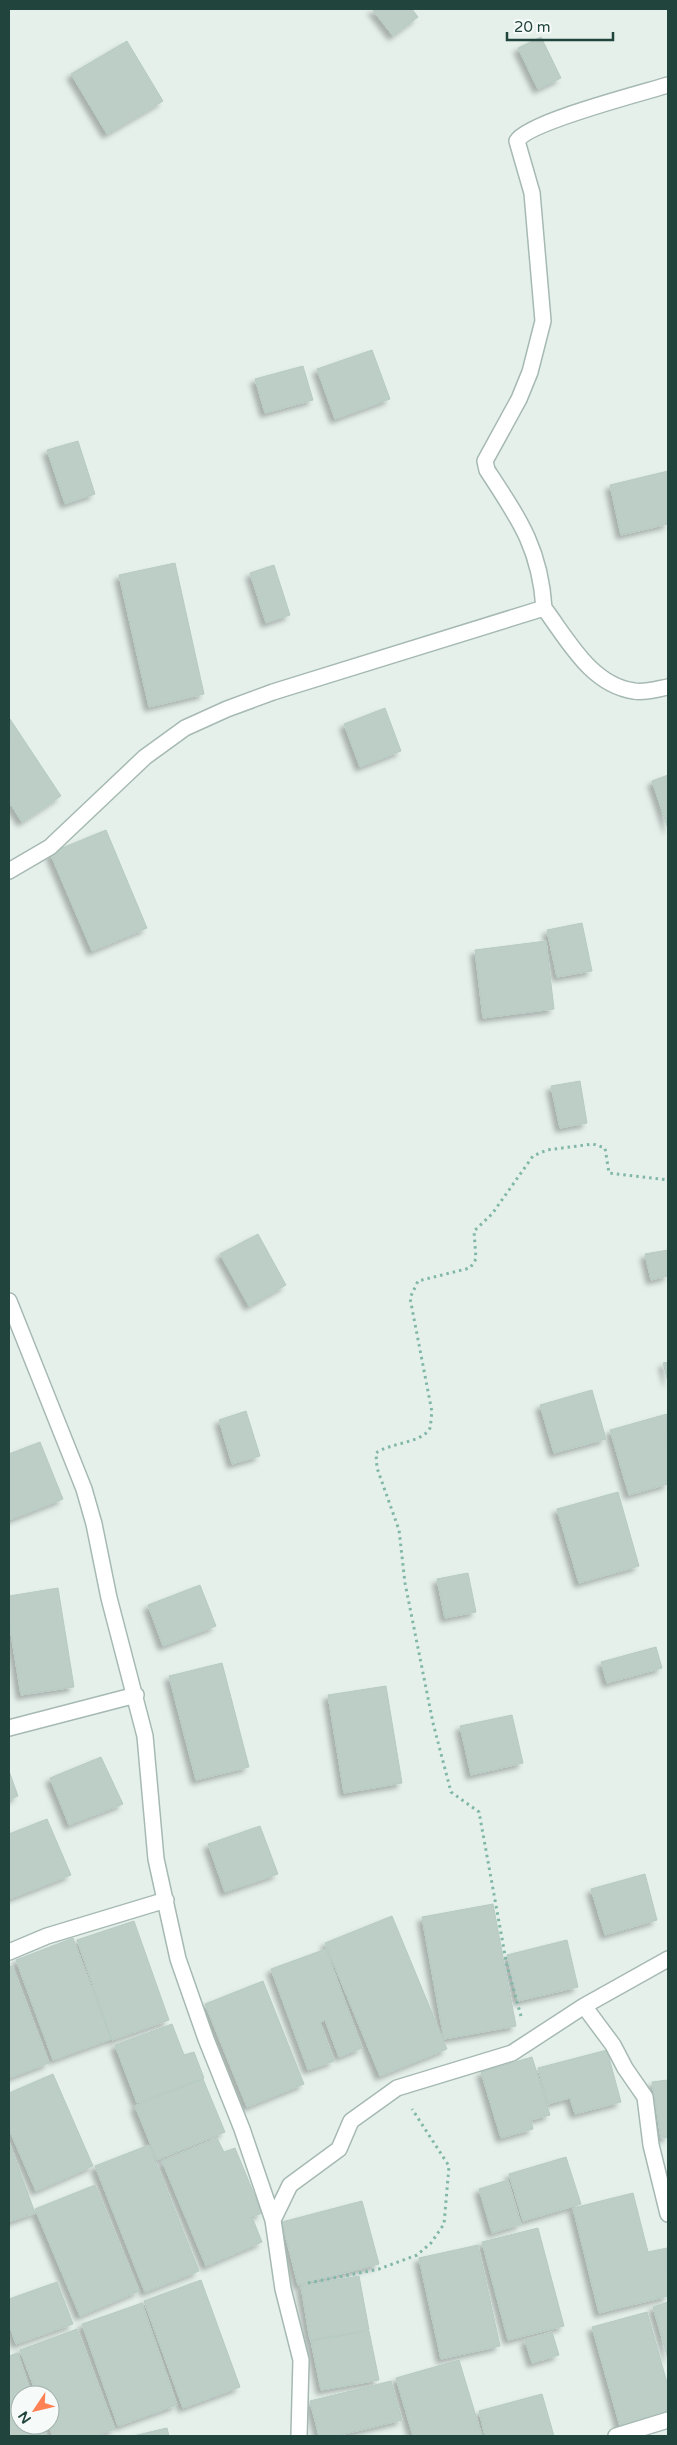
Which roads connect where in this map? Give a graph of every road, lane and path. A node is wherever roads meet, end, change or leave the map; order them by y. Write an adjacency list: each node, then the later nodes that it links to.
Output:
1 (668, 85): 2 (street)
2 (544, 608): 3 (street); 4 (street)
3 (668, 687)
4 (9, 871)
5 (668, 1180): 13 (path)
6 (9, 1302): 7 (street)
7 (136, 1695): 8 (street); 9 (street)
8 (9, 1728)
9 (166, 1900): 10 (street); 16 (street)
10 (9, 1952)
11 (668, 1958): 12 (street)
12 (584, 2006): 13 (street); 15 (street)
13 (512, 2053): 14 (street)
14 (397, 2088): 16 (street); 17 (path)
15 (668, 2214)
16 (273, 2220): 17 (street)
17 (283, 2289): 19 (street)
18 (668, 2420): 20 (street)
19 (299, 2436)
20 (616, 2436)

